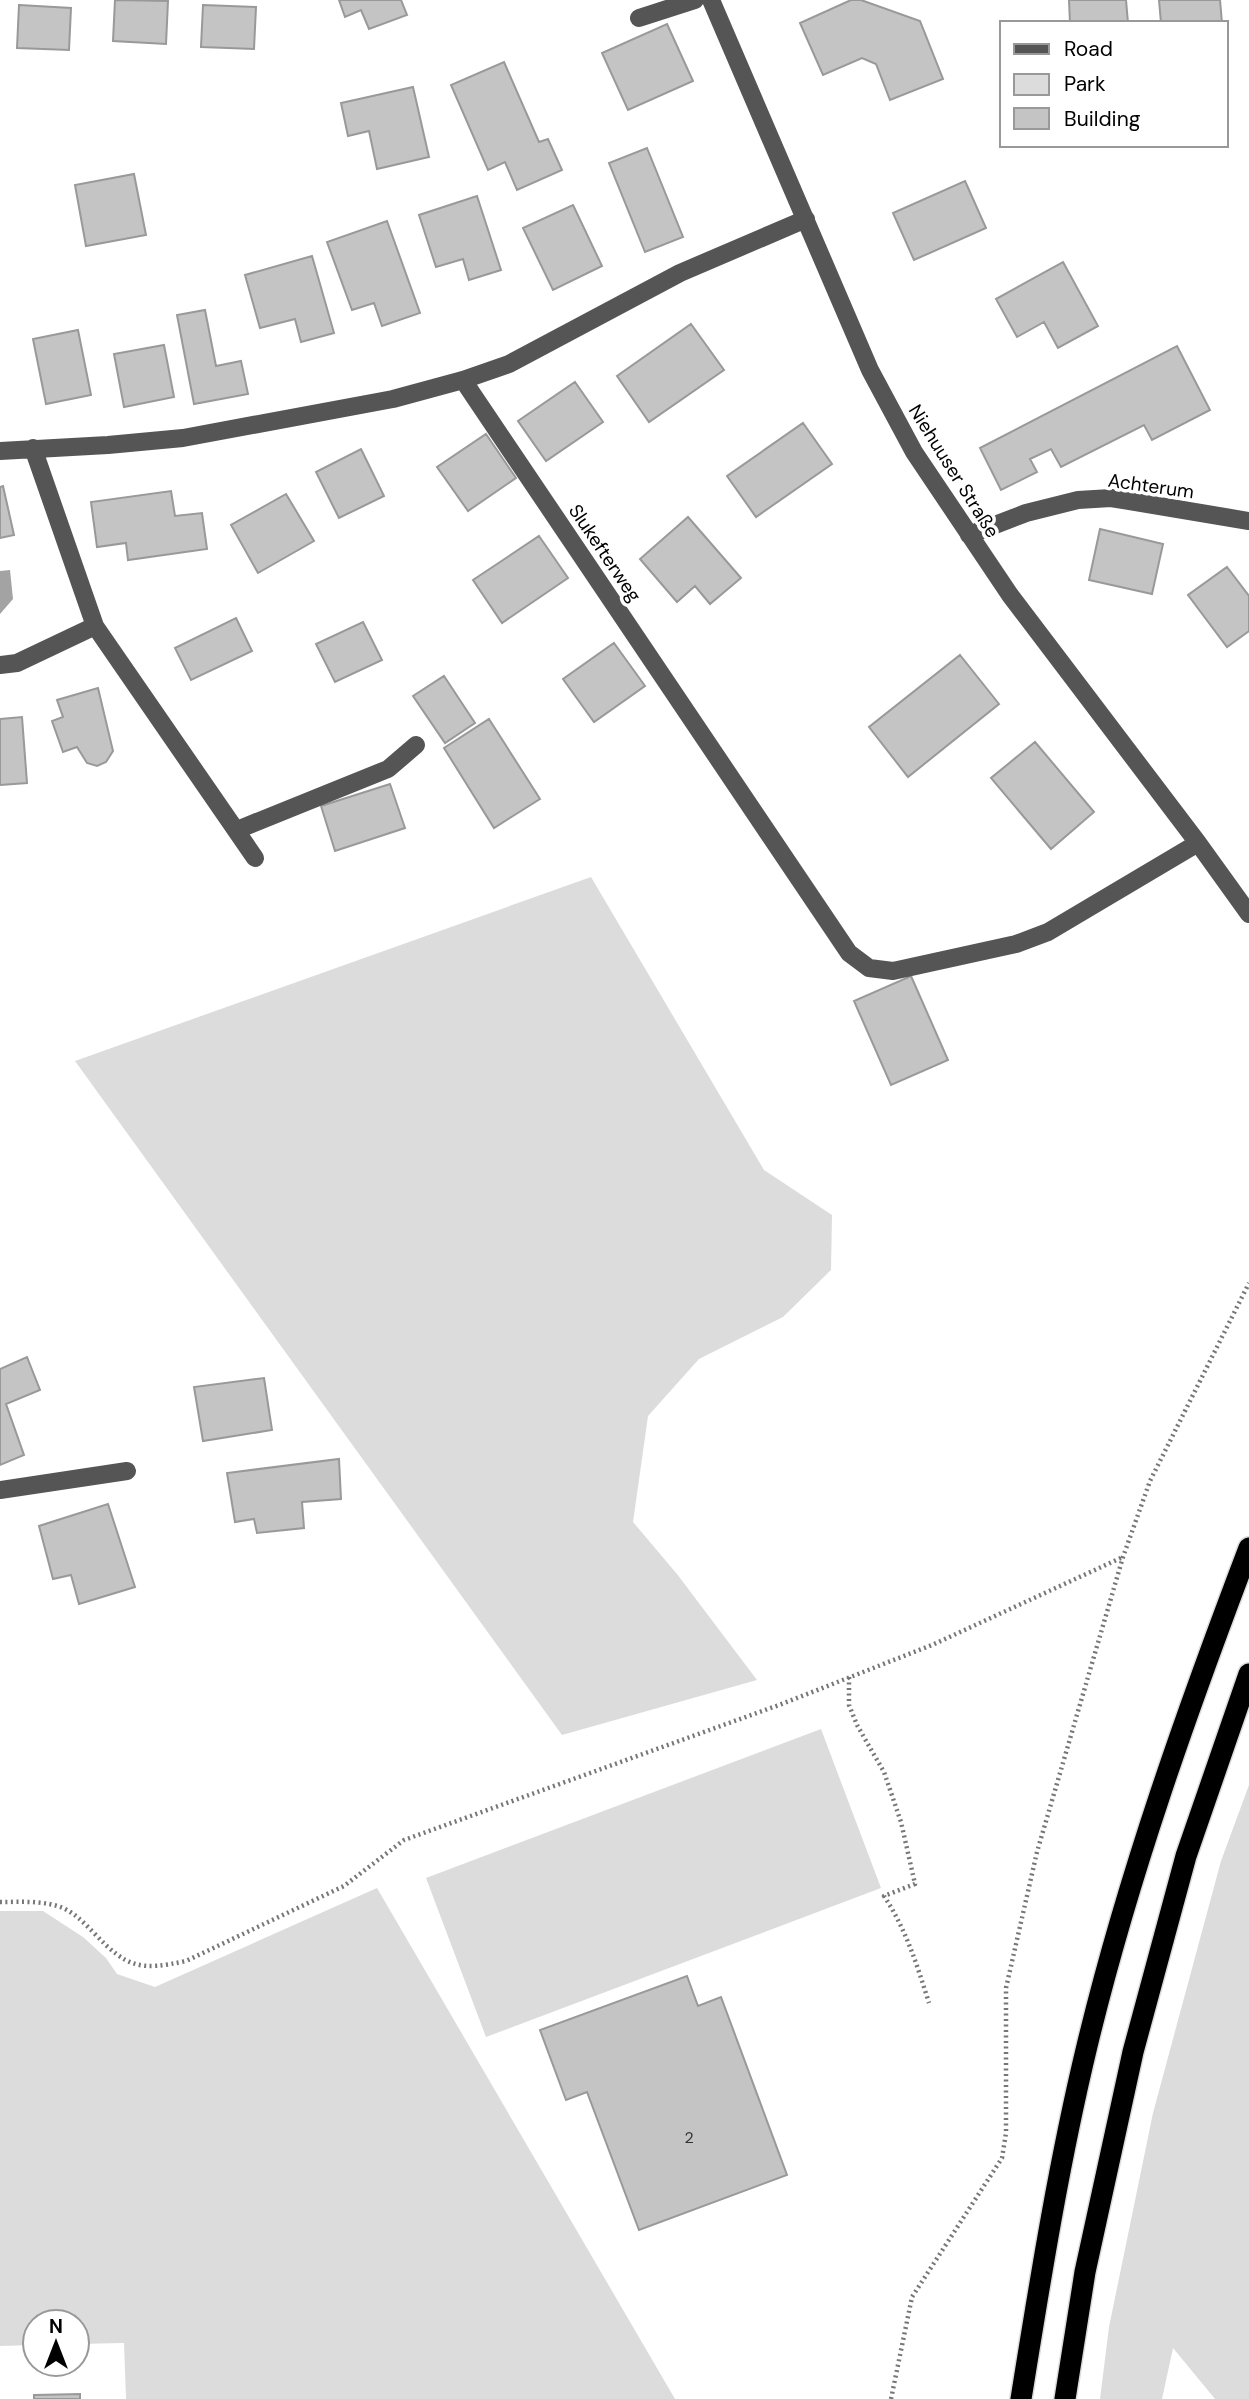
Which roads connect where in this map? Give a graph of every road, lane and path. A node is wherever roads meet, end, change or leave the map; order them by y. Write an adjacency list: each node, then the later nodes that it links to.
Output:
1 (695, 0): 3 (street)
2 (711, 0): 4 (street, Niehuuser Straße)
3 (639, 18)
4 (806, 219): 5 (street); 9 (street, Niehuuser Straße)
5 (463, 380): 6 (street); 14 (street, Slukefterweg)
6 (33, 448): 7 (street); 10 (street)
7 (0, 451)
8 (1249, 521): 9 (street, Achterum)
9 (969, 535): 14 (street, Niehuuser Straße)
10 (95, 626): 11 (street); 13 (street)
11 (0, 665)
12 (415, 745): 13 (street)
13 (237, 830): 15 (street)
14 (1198, 843): 16 (street, Niehuuser Straße)
15 (255, 858)
16 (1249, 914)
17 (1249, 1283): 21 (path)
18 (127, 1471): 19 (street)
19 (0, 1490)
20 (1249, 1548): 27 (highway)
21 (1123, 1557): 23 (path); 26 (path)
22 (1249, 1674): 28 (highway)
23 (849, 1677): 24 (path); 25 (path)
24 (0, 1902)
25 (929, 2003)
26 (891, 2399)
27 (1021, 2399)
28 (1065, 2399)

